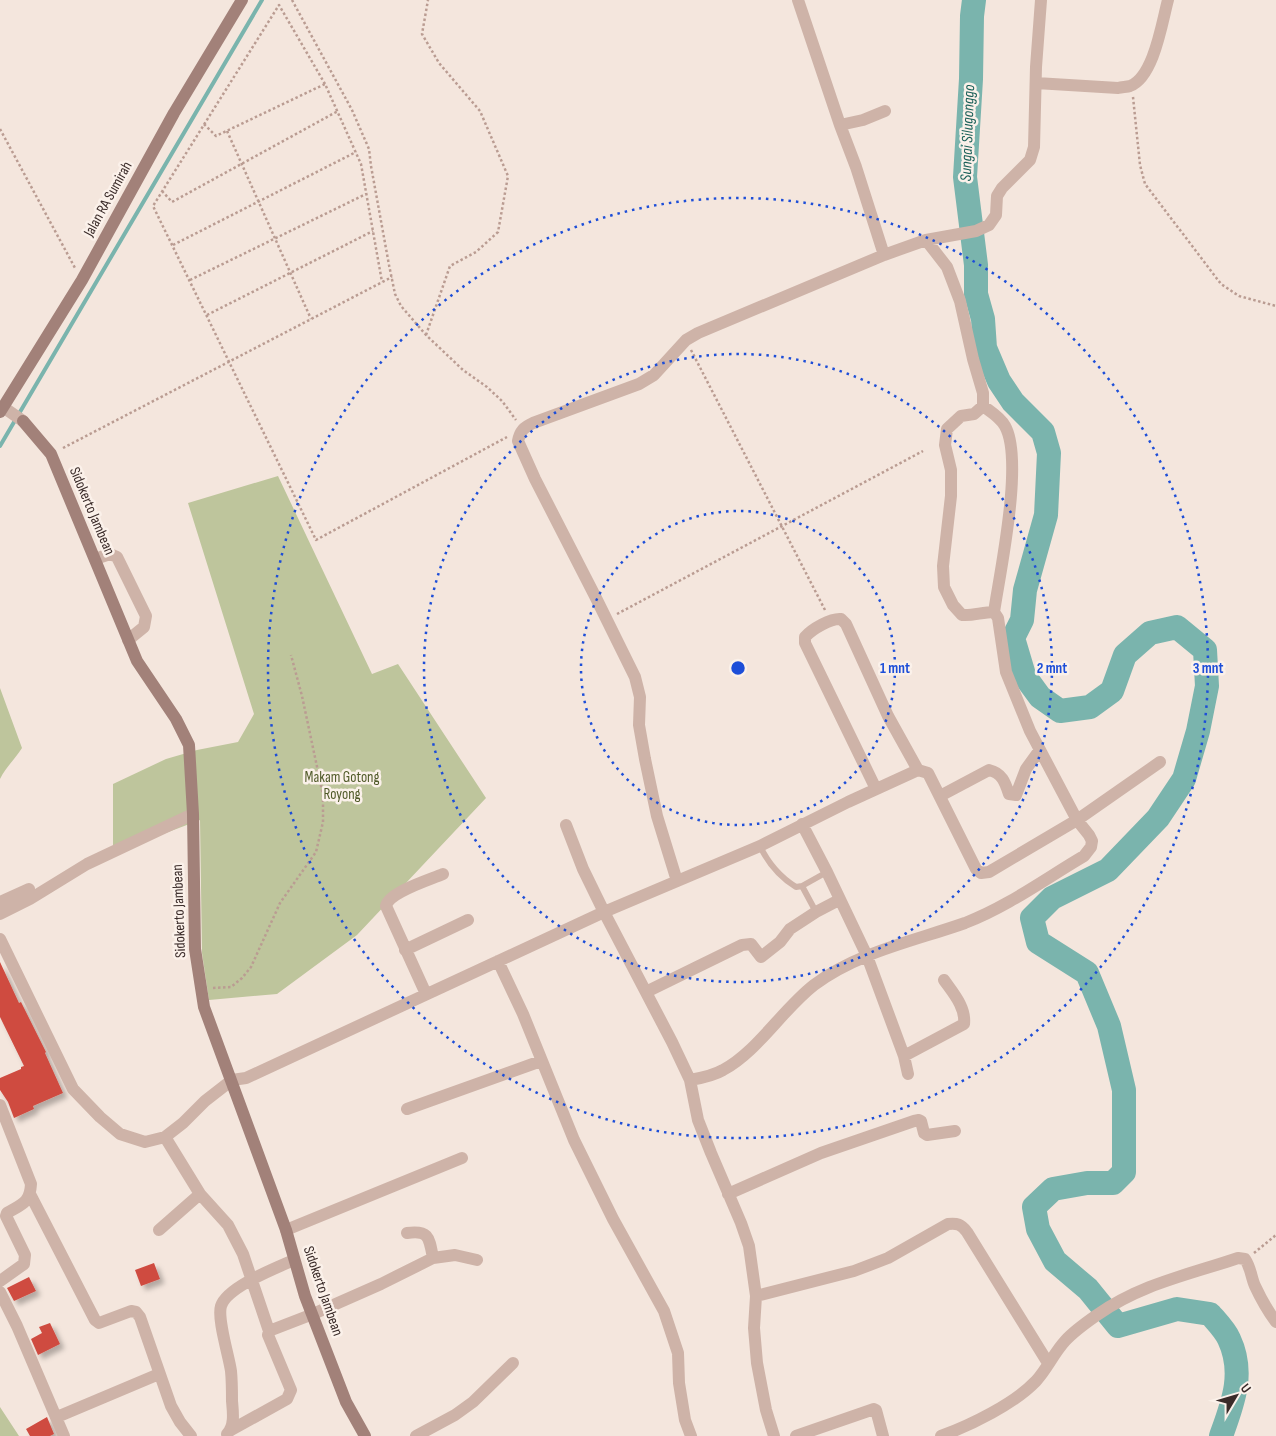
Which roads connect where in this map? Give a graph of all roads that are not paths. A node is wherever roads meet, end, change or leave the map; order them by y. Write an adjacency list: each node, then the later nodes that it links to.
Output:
1 (242, 0): 11 (street, Jalan RA Sumirah)
2 (798, 0): 7 (street)
3 (1042, 0): 5 (street)
4 (1168, 0): 5 (street)
5 (1036, 83): 8 (street)
6 (885, 111): 7 (street)
7 (840, 125): 9 (street)
8 (927, 240): 9 (street); 10 (street)
9 (884, 256): 27 (street)
10 (983, 406): 13 (street); 13 (street)
11 (5, 411): 12 (street, Sidokerto Jambean)
12 (95, 559): 14 (street, Sidokerto Jambean); 14 (street)
13 (994, 612): 15 (street)
14 (128, 640): 20 (street, Sidokerto Jambean)
15 (1039, 751): 19 (street); 21 (street)
16 (1160, 762): 21 (street)
17 (918, 770): 18 (street); 18 (street); 19 (street)
18 (876, 789): 22 (street)
19 (940, 796): 21 (street)
20 (193, 814): 29 (street); 46 (street, Sidokerto Jambean)
21 (1077, 820): 38 (street)
22 (802, 824): 24 (street); 25 (street)
23 (566, 825): 32 (street)
24 (760, 846): 27 (street); 28 (lane)
25 (827, 872): 28 (lane); 30 (street)
26 (442, 874): 37 (street)
27 (677, 881): 32 (street)
28 (802, 886): 33 (lane)
29 (29, 894): 31 (street); 34 (street)
30 (839, 900): 33 (street); 38 (street)
31 (0, 902)
32 (604, 912): 39 (street); 41 (street)
33 (816, 912): 41 (street)
34 (0, 914)
35 (468, 920): 37 (street)
36 (0, 939): 51 (street)
37 (406, 950): 42 (street)
38 (867, 956): 43 (street); 47 (street)
39 (498, 961): 42 (street); 44 (street)
40 (944, 980): 43 (street)
41 (646, 992): 47 (street)
42 (426, 994): 46 (street)
43 (904, 1056): 45 (street)
44 (541, 1061): 49 (street); 79 (street)
45 (908, 1074)
46 (232, 1080): 51 (street); 57 (street, Sidokerto Jambean)
47 (690, 1080): 55 (street)
48 (0, 1105): 53 (street)
49 (407, 1109)
50 (956, 1131): 55 (street)
51 (165, 1137): 54 (street)
52 (462, 1158): 57 (street)
53 (30, 1194): 62 (street); 71 (street)
54 (200, 1194): 56 (street); 63 (street)
55 (728, 1194): 65 (street)
56 (159, 1230)
57 (286, 1230): 60 (street, Sidokerto Jambean)
58 (406, 1233): 59 (street)
59 (432, 1258): 61 (street); 66 (street)
60 (294, 1260): 63 (street); 66 (street, Sidokerto Jambean)
61 (477, 1260)
62 (0, 1280)
63 (252, 1280): 68 (street); 73 (street)
64 (0, 1292): 72 (street)
65 (756, 1296): 70 (street); 80 (street)
66 (312, 1314): 68 (street); 77 (street, Sidokerto Jambean)
67 (1276, 1322): 70 (street)
68 (269, 1331): 73 (street)
69 (513, 1363): 78 (street)
70 (1048, 1363): 74 (street)
71 (159, 1374): 72 (street); 76 (street)
72 (57, 1417): 75 (street)
73 (229, 1433)
74 (957, 1433): 83 (street)
75 (64, 1436)
76 (191, 1436)
77 (365, 1436)
78 (416, 1436)
79 (691, 1436)
80 (774, 1436)
81 (796, 1436): 82 (street)
82 (883, 1436)
83 (941, 1436)

